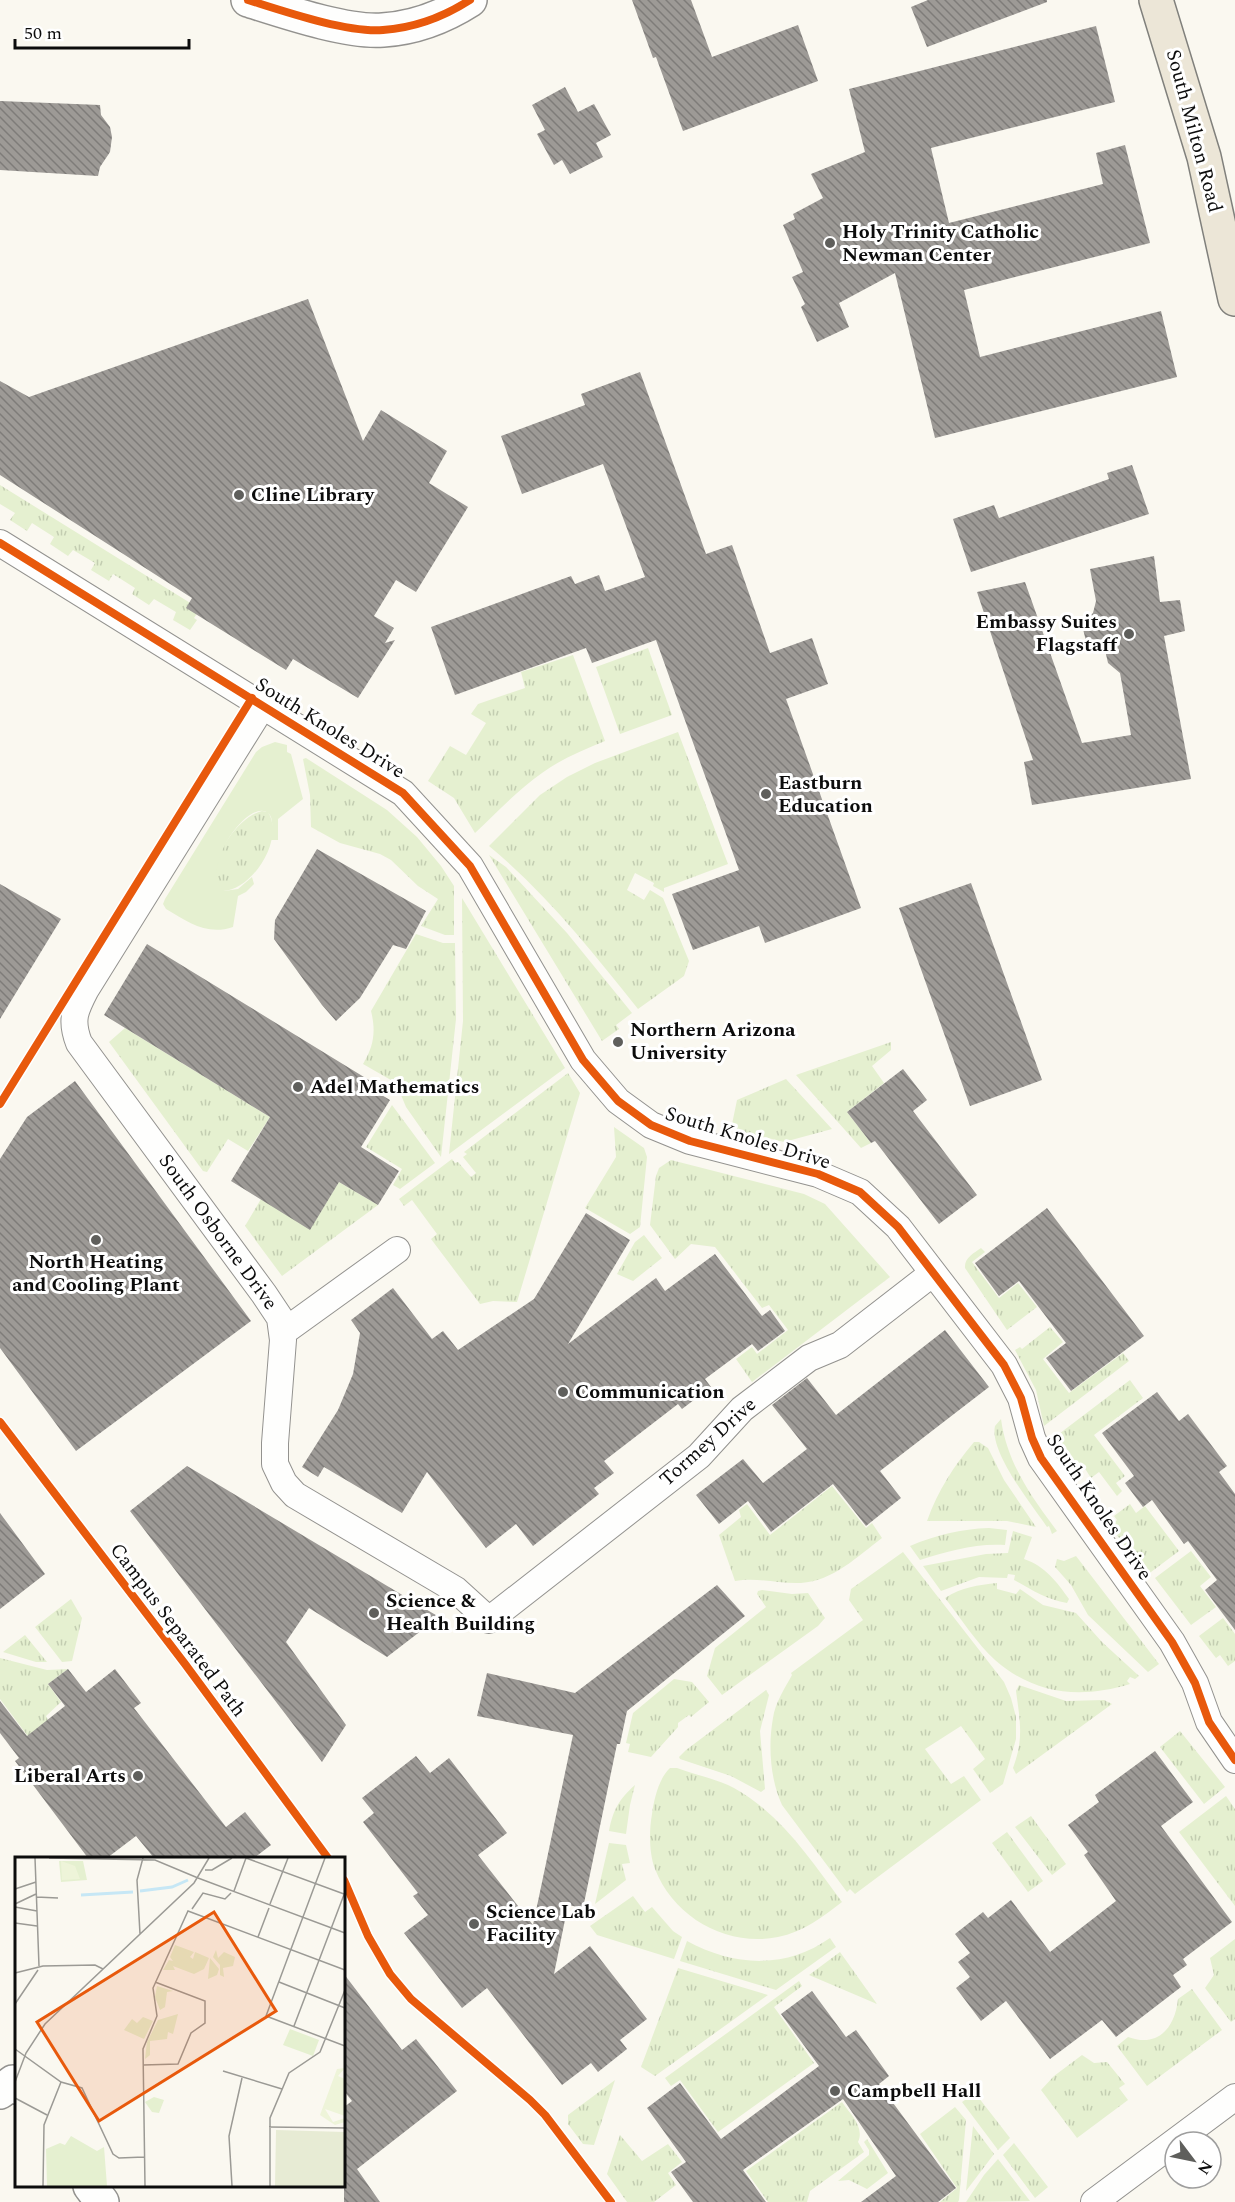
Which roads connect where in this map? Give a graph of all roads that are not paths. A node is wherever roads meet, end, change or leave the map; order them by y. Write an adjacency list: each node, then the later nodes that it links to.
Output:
1 (248, 0): 2 (street)
2 (470, 0)
3 (1156, 0): 4 (main road, South Milton Road)
4 (1235, 299)
5 (0, 543): 6 (street, South Knoles Drive)
6 (263, 705): 8 (street, South Knoles Drive); 9 (street, South Osborne Drive)
7 (397, 1250): 9 (street)
8 (933, 1273): 10 (street, Tormey Drive); 11 (street, South Knoles Drive)
9 (282, 1333): 10 (street, South Osborne Drive)
10 (489, 1620)
11 (1235, 1760)
12 (1235, 2097): 15 (street)
13 (91, 2187): 14 (street)
14 (102, 2202)
15 (1094, 2202)

